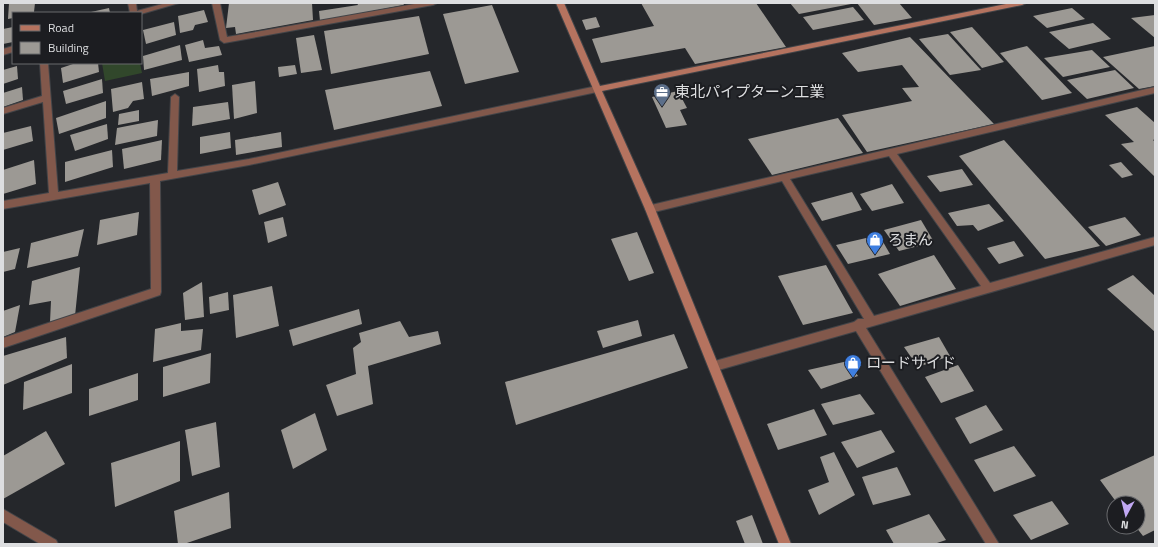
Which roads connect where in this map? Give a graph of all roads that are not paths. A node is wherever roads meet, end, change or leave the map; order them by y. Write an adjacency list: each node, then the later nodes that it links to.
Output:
1 (174, 3): 6 (street)
2 (216, 3): 3 (street)
3 (433, 3)
4 (560, 3): 8 (street)
5 (1022, 3): 8 (street)
6 (140, 12)
7 (44, 64): 11 (street)
8 (597, 89): 14 (street); 19 (street)
9 (1155, 90): 13 (street)
10 (175, 97): 14 (street)
11 (46, 98): 12 (street); 17 (street)
12 (3, 111)
13 (891, 152): 15 (street); 21 (street)
14 (172, 175): 16 (street)
15 (784, 177): 19 (street); 22 (street)
16 (155, 178): 17 (street); 24 (street)
17 (54, 196): 18 (street)
18 (3, 206)
19 (650, 209): 25 (street)
20 (1155, 241): 21 (street)
21 (988, 288): 22 (street)
22 (871, 321): 23 (street)
23 (858, 324): 25 (street); 29 (street)
24 (3, 343)
25 (715, 366): 28 (street)
26 (3, 515): 27 (street)
27 (52, 544)
28 (785, 544)
29 (993, 544)

